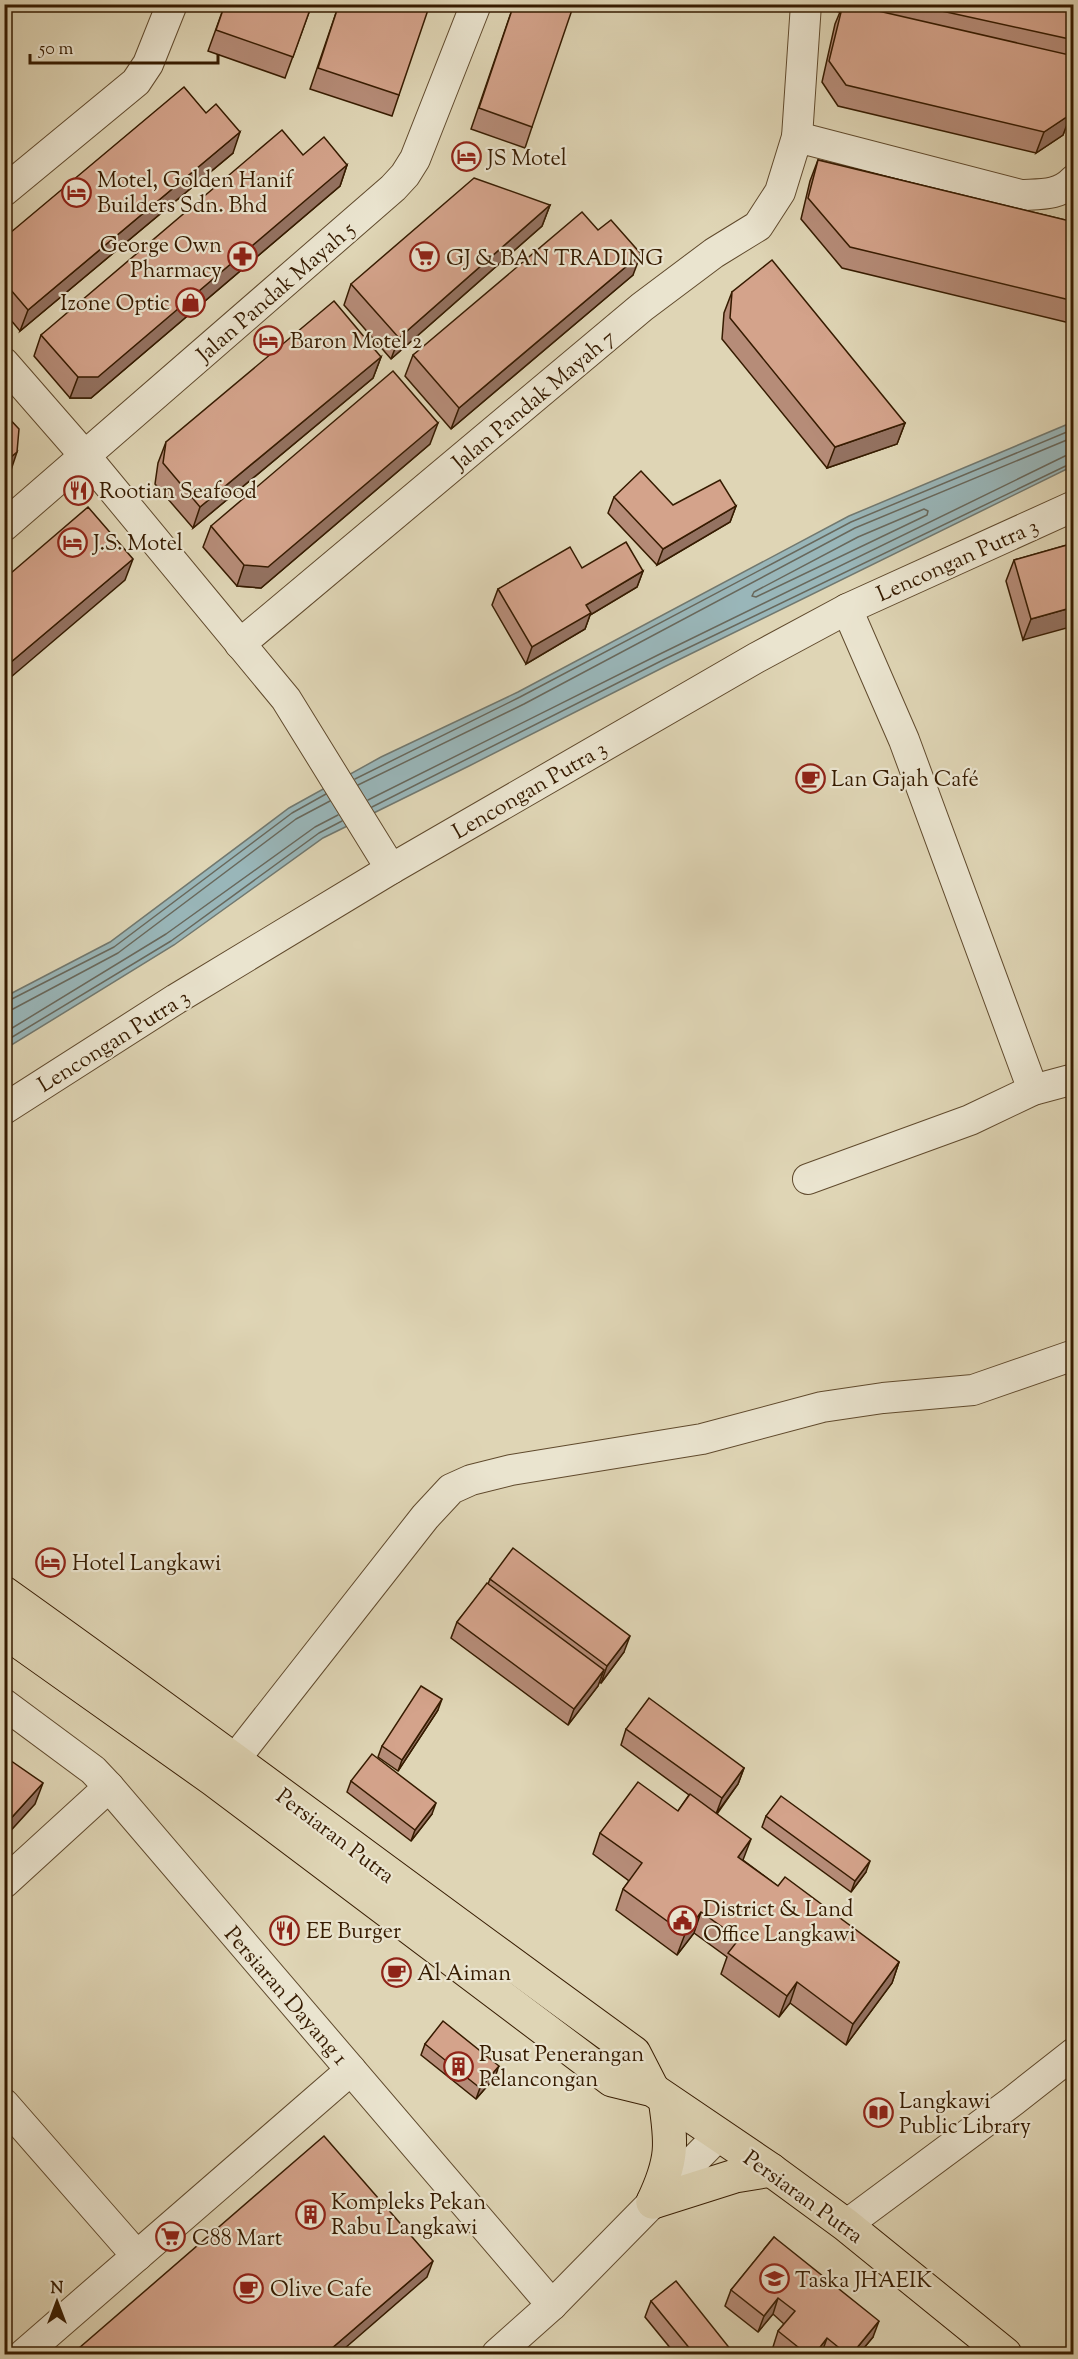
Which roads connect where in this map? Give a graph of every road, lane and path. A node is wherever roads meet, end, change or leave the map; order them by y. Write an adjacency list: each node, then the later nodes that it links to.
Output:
1 (172, 4): 6 (street)
2 (476, 4): 8 (street, Jalan Pandak Mayah 5)
3 (806, 4): 4 (street, Jalan Pandak Mayah 7)
4 (797, 137): 5 (street); 12 (street, Jalan Pandak Mayah 7)
5 (1074, 180)
6 (4, 191)
7 (4, 363): 8 (street)
8 (86, 457): 10 (street, Jalan Pandak Mayah 5); 12 (street)
9 (1074, 506): 11 (street, Lencongan Putra 3)
10 (4, 526)
11 (847, 609): 13 (street, Lencongan Putra 3); 15 (street)
12 (240, 644): 13 (street)
13 (391, 870): 16 (street, Lencongan Putra 3)
14 (1074, 1079): 15 (street)
15 (1033, 1090): 17 (street)
16 (4, 1109)
17 (808, 1179)
18 (1074, 1355): 22 (street)
19 (4, 1593): 22 (main road, Persiaran Putra)
20 (4, 1631): 27 (main road, Persiaran Putra)
21 (4, 1704): 23 (street, Persiaran Dayang 1)
22 (235, 1759): 27 (main road, Persiaran Putra)
23 (109, 1787): 24 (street); 26 (street, Persiaran Dayang 1)
24 (4, 1883)
25 (1074, 2053): 32 (street)
26 (351, 2070): 33 (street); 34 (street, Persiaran Dayang 1)
27 (659, 2095): 29 (main road, Persiaran Putra); 31 (main road)
28 (4, 2104): 33 (street)
29 (719, 2135): 30 (main road, Persiaran Putra); 31 (street)
30 (771, 2170): 31 (main road); 32 (main road, Persiaran Putra)
31 (653, 2202): 34 (street)
32 (846, 2225): 37 (main road, Persiaran Putra)
33 (137, 2256): 35 (street)
34 (552, 2305): 36 (street)
35 (24, 2355)
36 (497, 2355)
37 (1005, 2355)

